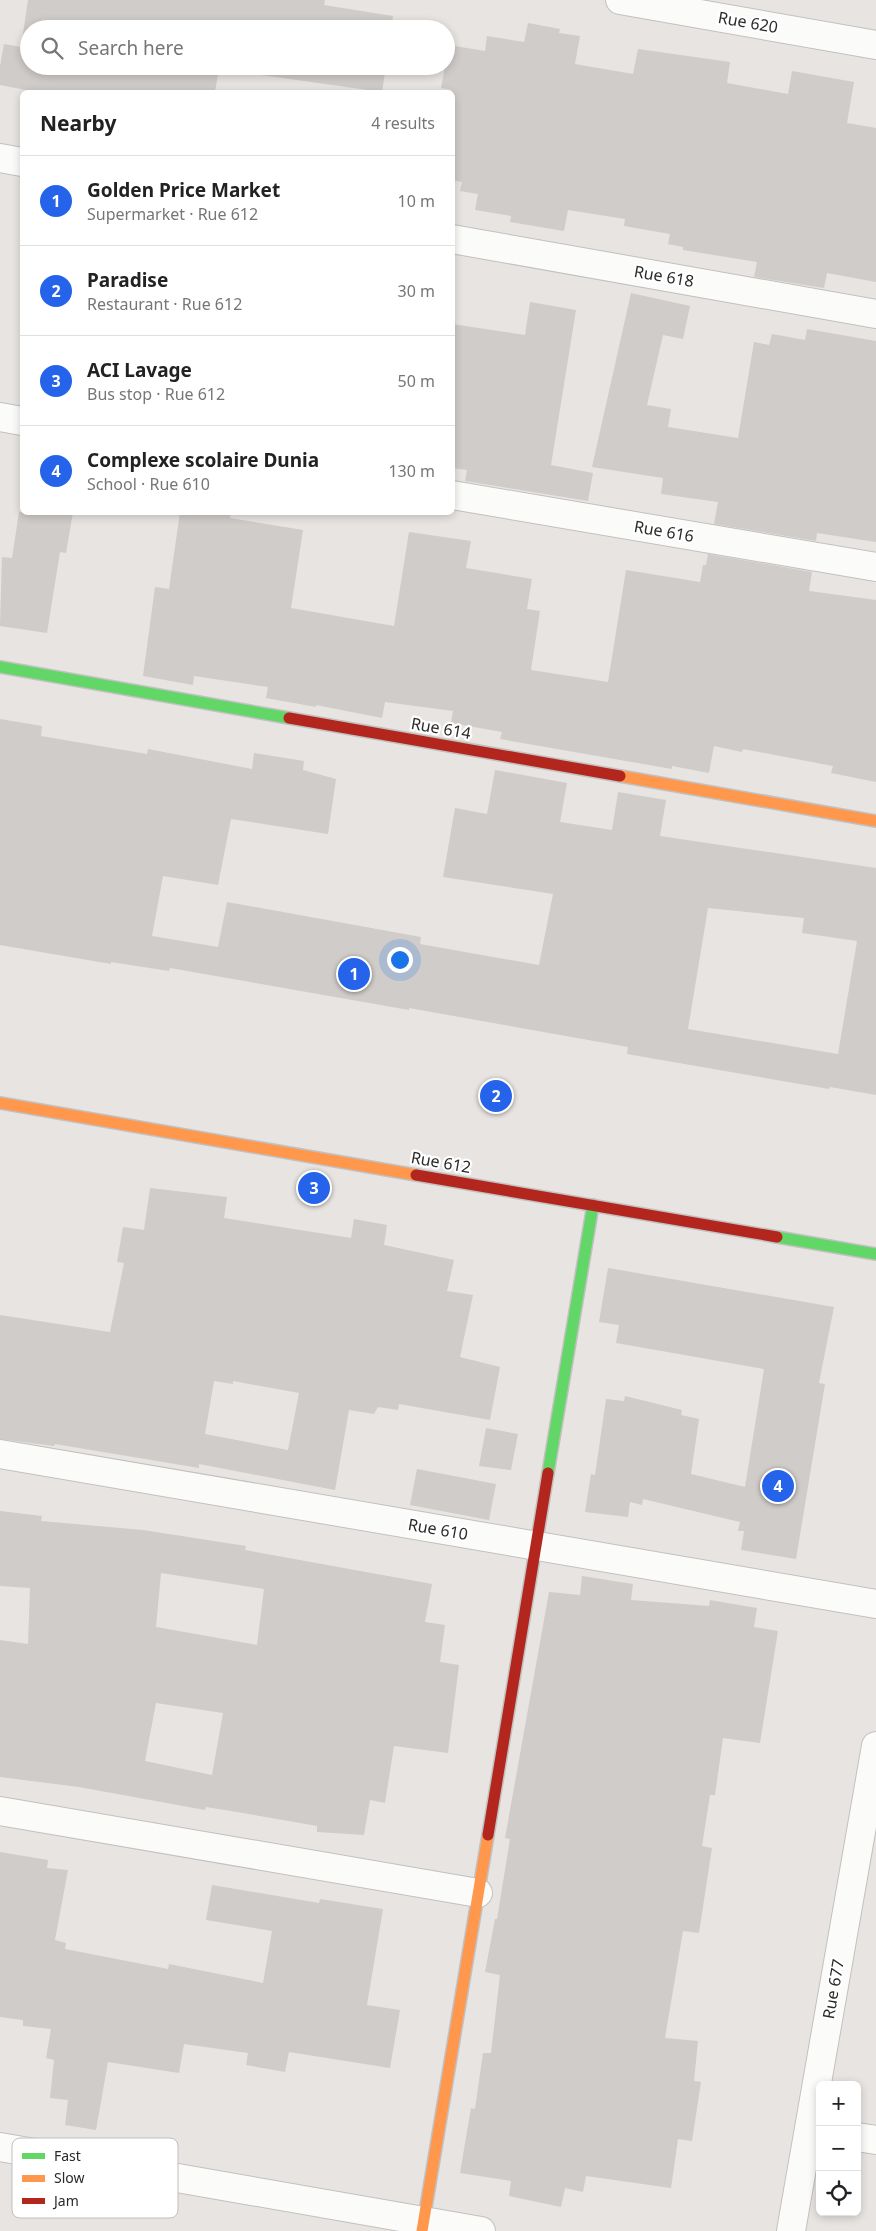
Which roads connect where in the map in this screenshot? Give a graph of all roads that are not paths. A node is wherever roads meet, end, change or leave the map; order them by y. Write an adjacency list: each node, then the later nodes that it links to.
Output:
1 (620, 0): 2 (street, Rue 620)
2 (876, 45)
3 (0, 158): 4 (street)
4 (20, 162)
5 (455, 240): 6 (street, Rue 618)
6 (876, 314)
7 (0, 417): 8 (street)
8 (20, 421)
9 (455, 496): 10 (street, Rue 616)
10 (876, 567)
11 (0, 667): 12 (street, Rue 614)
12 (876, 821)
13 (0, 1103): 14 (street, Rue 612)
14 (593, 1205): 15 (street, Rue 612); 17 (street)
15 (876, 1254)
16 (0, 1454): 17 (street, Rue 610)
17 (536, 1546): 18 (street, Rue 610); 22 (street)
18 (876, 1604)
19 (876, 1746): 21 (street, Rue 677)
20 (0, 1811): 22 (street)
21 (867, 1851): 23 (street, Rue 677)
22 (478, 1894): 27 (street)
23 (814, 2130): 29 (street, Rue 677)
24 (861, 2138): 25 (street)
25 (876, 2140)
26 (178, 2180): 27 (street)
27 (423, 2226): 28 (street)
28 (481, 2231)
29 (791, 2231)

